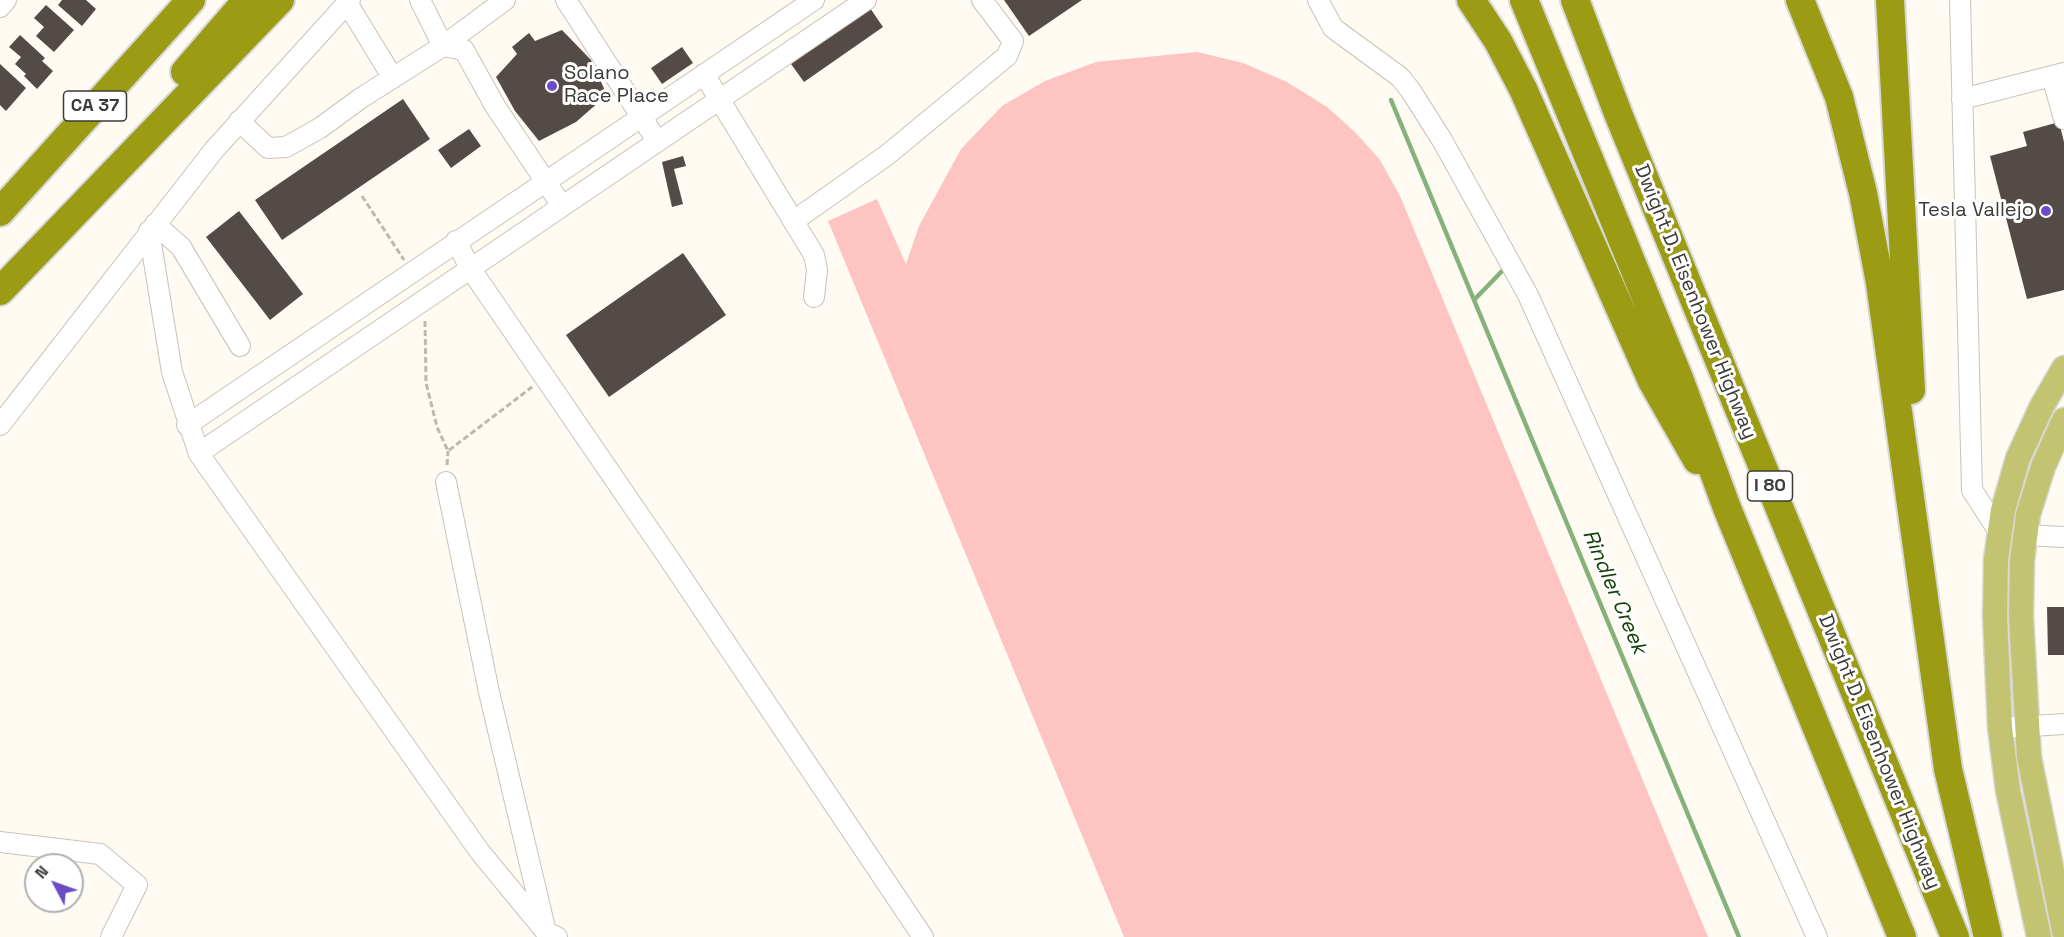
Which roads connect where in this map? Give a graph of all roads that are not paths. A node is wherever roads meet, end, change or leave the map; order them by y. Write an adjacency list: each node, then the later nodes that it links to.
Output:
1 (6, 0): 19 (street)
2 (191, 0): 32 (highway, CA 37)
3 (247, 0): 37 (highway, CA 37)
4 (280, 0): 37 (highway)
5 (420, 0): 20 (street)
6 (505, 0): 20 (street)
7 (566, 0): 26 (street)
8 (814, 0): 21 (street)
9 (866, 0): 24 (street)
10 (982, 0): 33 (street)
11 (1318, 0): 59 (street)
12 (1471, 0): 46 (highway)
13 (1524, 0): 46 (highway, I 80)
14 (1575, 0): 61 (highway, Dwight D. Eisenhower Highway / I 80)
15 (1800, 0): 50 (highway)
16 (1890, 0): 50 (highway)
17 (1960, 0): 25 (street)
18 (349, 1): 23 (street); 28 (street)
19 (0, 7)
20 (443, 46): 23 (street); 30 (street)
21 (704, 74): 24 (street); 26 (street)
22 (2058, 74): 25 (street); 27 (street)
23 (393, 78): 28 (street)
24 (720, 99): 29 (street); 33 (street)
25 (1962, 99): 47 (street)
26 (641, 117): 29 (street); 30 (street)
27 (2064, 119)
28 (239, 122): 34 (street)
29 (657, 141): 31 (street)
30 (545, 181): 31 (street); 35 (street)
31 (562, 206): 36 (street)
32 (0, 212)
33 (795, 220): 38 (street)
34 (152, 227): 39 (street); 42 (street); 43 (street)
35 (456, 241): 36 (street); 43 (street)
36 (470, 268): 44 (street); 58 (street)
37 (0, 289)
38 (814, 297)
39 (240, 346)
40 (2064, 368): 47 (main road)
41 (2064, 420): 48 (main road)
42 (0, 425)
43 (187, 425): 44 (street)
44 (199, 453): 56 (street)
45 (446, 482): 56 (street)
46 (1727, 508): 60 (highway, I 80)
47 (1999, 532): 53 (main road)
48 (2024, 536): 49 (street); 52 (main road)
49 (2064, 537)
50 (1919, 560): 62 (highway)
51 (2064, 724): 52 (street)
52 (2026, 726): 53 (street); 55 (main road)
53 (2000, 728): 63 (main road)
54 (0, 842): 57 (street)
55 (2064, 932)
56 (550, 935)
57 (111, 937)
58 (922, 937)
59 (1817, 937)
60 (1902, 937)
61 (1955, 937)
62 (1988, 937)
63 (2039, 937)

